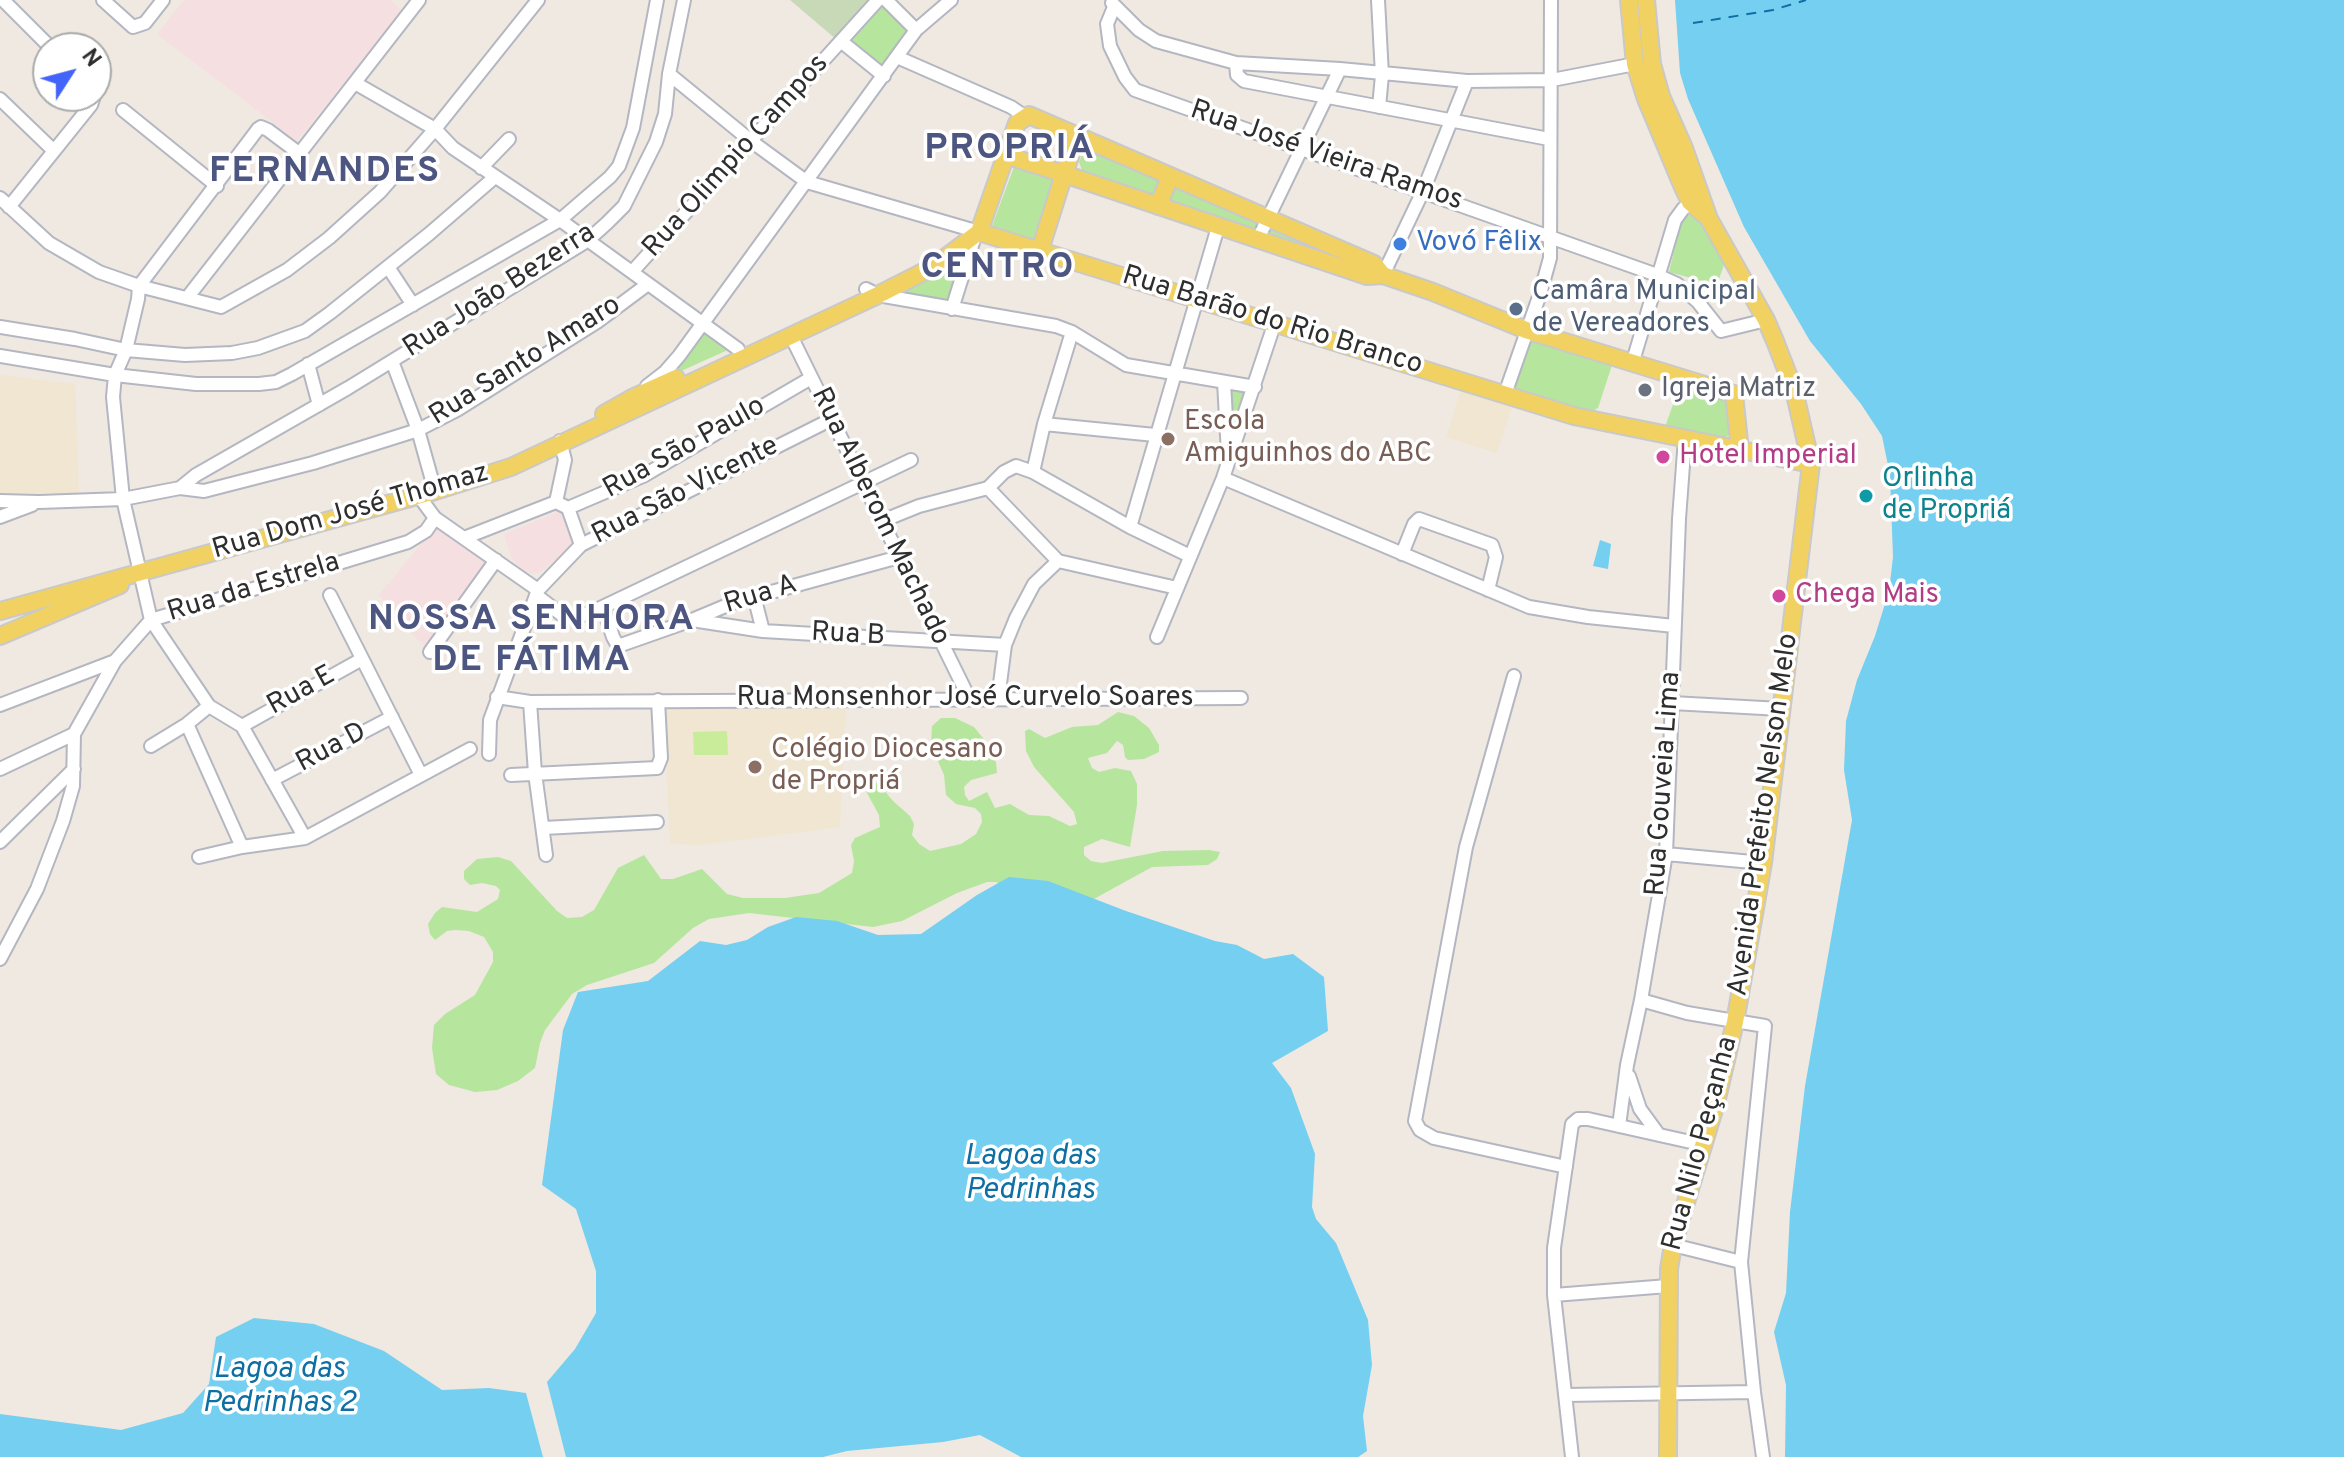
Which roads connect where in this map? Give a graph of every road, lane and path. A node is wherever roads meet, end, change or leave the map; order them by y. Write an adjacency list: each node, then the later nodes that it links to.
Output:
1 (3, 0): 17 (street)
2 (103, 0): 3 (street)
3 (163, 0)
4 (538, 0): 36 (street)
5 (657, 0): 56 (street)
6 (684, 0): 23 (street, Rua João Bezerra)
7 (878, 0): 18 (street, Rua Olimpio Campos)
8 (886, 0): 16 (street)
9 (951, 0): 16 (street)
10 (1378, 0): 24 (street)
11 (1551, 0): 26 (street)
12 (1629, 0): 21 (main road)
13 (1646, 0): 52 (main road)
14 (417, 1): 28 (street)
15 (1112, 4): 20 (street); 41 (street, Rua José Vieira Ramos)
16 (916, 30): 19 (street)
17 (35, 32)
18 (842, 42): 25 (street); 40 (street, Rua Olimpio Campos)
19 (897, 57): 25 (street); 34 (street)
20 (1236, 63): 22 (street); 29 (street)
21 (1635, 64): 26 (street); 52 (main road)
22 (1340, 69): 24 (street); 29 (street)
23 (669, 74): 40 (street); 61 (street, Rua João Bezerra)
24 (1382, 75): 27 (street); 31 (street)
25 (884, 76): 49 (street)
26 (1552, 80): 27 (street); 39 (street)
27 (1467, 81): 35 (street)
28 (355, 83): 36 (street); 43 (street)
29 (1326, 98): 31 (street); 41 (street)
30 (0, 99): 42 (street)
31 (1379, 107): 35 (street)
32 (123, 110): 50 (street)
33 (85, 112): 42 (street)
34 (1024, 116): 37 (main road); 44 (main road)
35 (1449, 121): 39 (street); 51 (street)
36 (435, 129): 45 (street); 70 (street)
37 (1077, 137): 46 (main road); 48 (main road)
38 (509, 139): 45 (street)
39 (1549, 139): 59 (street)
40 (751, 141): 49 (street); 64 (street, Rua Olimpio Campos)
41 (1301, 147): 51 (street, Rua José Vieira Ramos); 55 (street)
42 (53, 150): 53 (street)
43 (300, 154): 50 (street); 70 (street)
44 (1005, 155): 46 (main road); 58 (main road)
45 (481, 168): 47 (street)
46 (1064, 174): 54 (main road); 62 (main road)
47 (495, 177): 56 (street); 63 (street)
48 (1170, 177): 54 (main road); 55 (main road)
49 (807, 182): 58 (street); 76 (street)
50 (217, 186): 68 (street)
51 (1423, 191): 59 (street, Rua José Vieira Ramos); 65 (street)
52 (1696, 197): 66 (street); 74 (main road, Avenida Prefeito Nelson Melo)
53 (5, 202): 68 (street)
54 (1158, 206): 57 (main road)
55 (1268, 219): 60 (street); 65 (main road)
56 (560, 220): 61 (street); 72 (street)
57 (1218, 227): 60 (main road); 71 (street)
58 (977, 234): 62 (main road, Rua Barão do Rio Branco); 69 (main road); 73 (street)
59 (1549, 237): 66 (street, Rua José Vieira Ramos); 78 (street)
60 (1258, 239): 65 (main road)
61 (587, 241): 64 (street); 84 (street, Rua João Bezerra)
62 (1040, 250): 71 (main road, Rua Barão do Rio Branco)
63 (388, 267): 72 (street); 81 (street)
64 (632, 272): 67 (street)
65 (1383, 275): 78 (main road)
66 (1657, 275): 74 (street, Rua José Vieira Ramos); 85 (street)
67 (648, 284): 76 (street); 98 (street, Rua Santo Amaro)
68 (139, 286): 70 (street); 81 (street)
69 (872, 292): 73 (street); 80 (main road); 82 (main road)
70 (187, 298)
71 (1197, 299): 75 (main road, Rua Barão do Rio Branco); 87 (street)
72 (413, 305): 86 (street)
73 (952, 309): 79 (street)
74 (1766, 320): 105 (main road, Avenida Prefeito Nelson Melo)
75 (1275, 322): 92 (street); 93 (main road, Rua Barão do Rio Branco)
76 (702, 323): 82 (street); 94 (street)
77 (0, 327): 81 (street)
78 (1526, 330): 85 (main road); 93 (street)
79 (1072, 332): 87 (street); 97 (street)
80 (791, 336): 82 (main road); 89 (street, Rua Alberom Machado)
81 (126, 350): 88 (street)
82 (743, 353): 91 (main road)
83 (0, 356): 88 (street)
84 (392, 361): 95 (street, Rua João Bezerra); 98 (street)
85 (1633, 361): 102 (main road)
86 (308, 364): 88 (street); 95 (street)
87 (1173, 374): 90 (street); 99 (street)
88 (115, 375): 112 (street)
89 (811, 378): 96 (street, Rua Alberom Machado); 115 (street, Rua São Paulo)
90 (1224, 382): 92 (street); 104 (street)
91 (677, 384): 94 (main road); 101 (main road)
92 (1255, 387): 104 (street)
93 (1505, 394): 100 (main road, Rua Barão do Rio Branco)
94 (634, 397): 101 (main road)
95 (319, 405): 109 (street, Rua João Bezerra)
96 (830, 420): 108 (street, Rua Alberom Machado); 121 (street, Rua São Vicente)
97 (1044, 424): 99 (street); 106 (street)
98 (418, 430): 109 (street, Rua Santo Amaro); 111 (street)
99 (1155, 435): 119 (street)
100 (1685, 438): 102 (main road, Rua Barão do Rio Branco); 137 (street, Rua Gouveia Lima)
101 (561, 443): 111 (main road, Rua Dom José Thomaz); 115 (street)
102 (1740, 451): 105 (main road, Rua Barão do Rio Branco)
103 (911, 460): 108 (street)
104 (1229, 461): 107 (street)
105 (1811, 464): 156 (main road, Avenida Prefeito Nelson Melo)
106 (1033, 472): 110 (street); 119 (street)
107 (1223, 478): 122 (street); 123 (street)
108 (863, 483): 118 (street, Rua Alberom Machado); 133 (street)
109 (180, 488): 112 (street, Rua Santo Amaro)
110 (988, 488): 118 (street); 126 (street)
111 (426, 493): 117 (street); 127 (main road, Rua Dom José Thomaz)
112 (123, 499): 114 (street, Rua Santo Amaro); 127 (street)
113 (0, 501): 114 (street, Rua Santo Amaro)
114 (39, 502): 116 (street)
115 (562, 505): 120 (street, Rua São Paulo); 121 (street)
116 (0, 517)
117 (435, 518): 120 (street); 135 (street, Rua da Estrela)
118 (882, 521): 124 (street, Rua Alberom Machado)
119 (1130, 527): 123 (street)
120 (464, 538): 125 (street)
121 (581, 545): 130 (street, Rua São Vicente)
122 (1402, 554): 129 (street); 129 (street)
123 (1190, 556): 128 (street)
124 (899, 557): 132 (street, Rua A); 141 (street, Rua Alberom Machado)
125 (496, 560): 130 (street); 143 (street)
126 (1058, 561): 128 (street); 142 (street)
127 (141, 573): 134 (main road); 135 (street); 139 (main road)
128 (1177, 588): 140 (street)
129 (1488, 590): 137 (street)
130 (537, 592): 133 (street); 147 (street, Rua São Vicente)
131 (330, 595): 144 (street)
132 (754, 596): 136 (street, Rua A); 138 (street)
133 (603, 607): 136 (street, Rua A)
134 (0, 611)
135 (151, 620): 145 (street, Rua da Estrela); 155 (street)
136 (692, 620): 138 (street, Rua B)
137 (1674, 626): 153 (street, Rua Gouveia Lima)
138 (763, 631): 141 (street, Rua B)
139 (0, 636)
140 (1157, 637)
141 (939, 641): 142 (street, Rua B); 148 (street, Rua Alberom Machado)
142 (1005, 645): 150 (street)
143 (430, 652)
144 (362, 659): 157 (street); 159 (street, Rua E)
145 (115, 661): 154 (street); 160 (street, Rua da Estrela)
146 (1514, 676): 186 (street)
147 (497, 697): 152 (street, Rua Monsenhor José Curvelo Soares); 163 (street, Rua São Vicente)
148 (969, 698): 150 (street, Rua Monsenhor José Curvelo Soares); 151 (street, Rua Monsenhor José Curvelo Soares)
149 (1241, 698): 150 (street, Rua Monsenhor José Curvelo Soares)
150 (998, 699)
151 (658, 700): 152 (street, Rua Monsenhor José Curvelo Soares); 167 (street)
152 (530, 702): 167 (street)
153 (1672, 703): 156 (street); 175 (street, Rua Gouveia Lima)
154 (0, 705)
155 (209, 706): 158 (street); 159 (street)
156 (1781, 709): 178 (main road, Avenida Prefeito Nelson Melo)
157 (392, 717): 166 (street); 169 (street, Rua D)
158 (187, 724): 161 (street); 174 (street)
159 (242, 726): 169 (street)
160 (74, 734): 164 (street); 165 (street, Rua da Estrela)
161 (151, 746)
162 (470, 749): 166 (street)
163 (489, 754)
164 (0, 769)
165 (74, 769): 173 (street); 179 (street, Rua da Estrela)
166 (420, 773): 172 (street)
167 (535, 773): 168 (street); 171 (street)
168 (511, 775)
169 (272, 780): 172 (street)
170 (657, 822): 171 (street)
171 (544, 828): 176 (street)
172 (305, 838): 174 (street)
173 (0, 842)
174 (242, 847): 177 (street)
175 (1666, 854): 178 (street); 180 (street, Rua Gouveia Lima)
176 (546, 855)
177 (199, 857)
178 (1763, 863): 181 (main road, Avenida Prefeito Nelson Melo)
179 (0, 959)
180 (1641, 1000): 181 (street); 182 (street, Rua Gouveia Lima)
181 (1735, 1022): 185 (main road, Rua Nilo Peçanha); 188 (street)
182 (1627, 1065): 183 (street, Rua Gouveia Lima); 184 (street)
183 (1619, 1126): 184 (street); 186 (street)
184 (1659, 1135): 185 (street)
185 (1704, 1145): 187 (main road, Rua Nilo Peçanha)
186 (1566, 1167): 190 (street)
187 (1673, 1245): 188 (street); 189 (main road, Rua Nilo Peçanha)
188 (1741, 1262): 191 (street)
189 (1668, 1286): 190 (street); 192 (main road, Rua Nilo Peçanha)
190 (1554, 1295): 193 (street)
191 (1754, 1392): 192 (street); 196 (street)
192 (1670, 1393): 193 (street); 195 (main road, Rua Nilo Peçanha)
193 (1566, 1395): 194 (street)
194 (1572, 1457)
195 (1668, 1457)
196 (1763, 1457)

